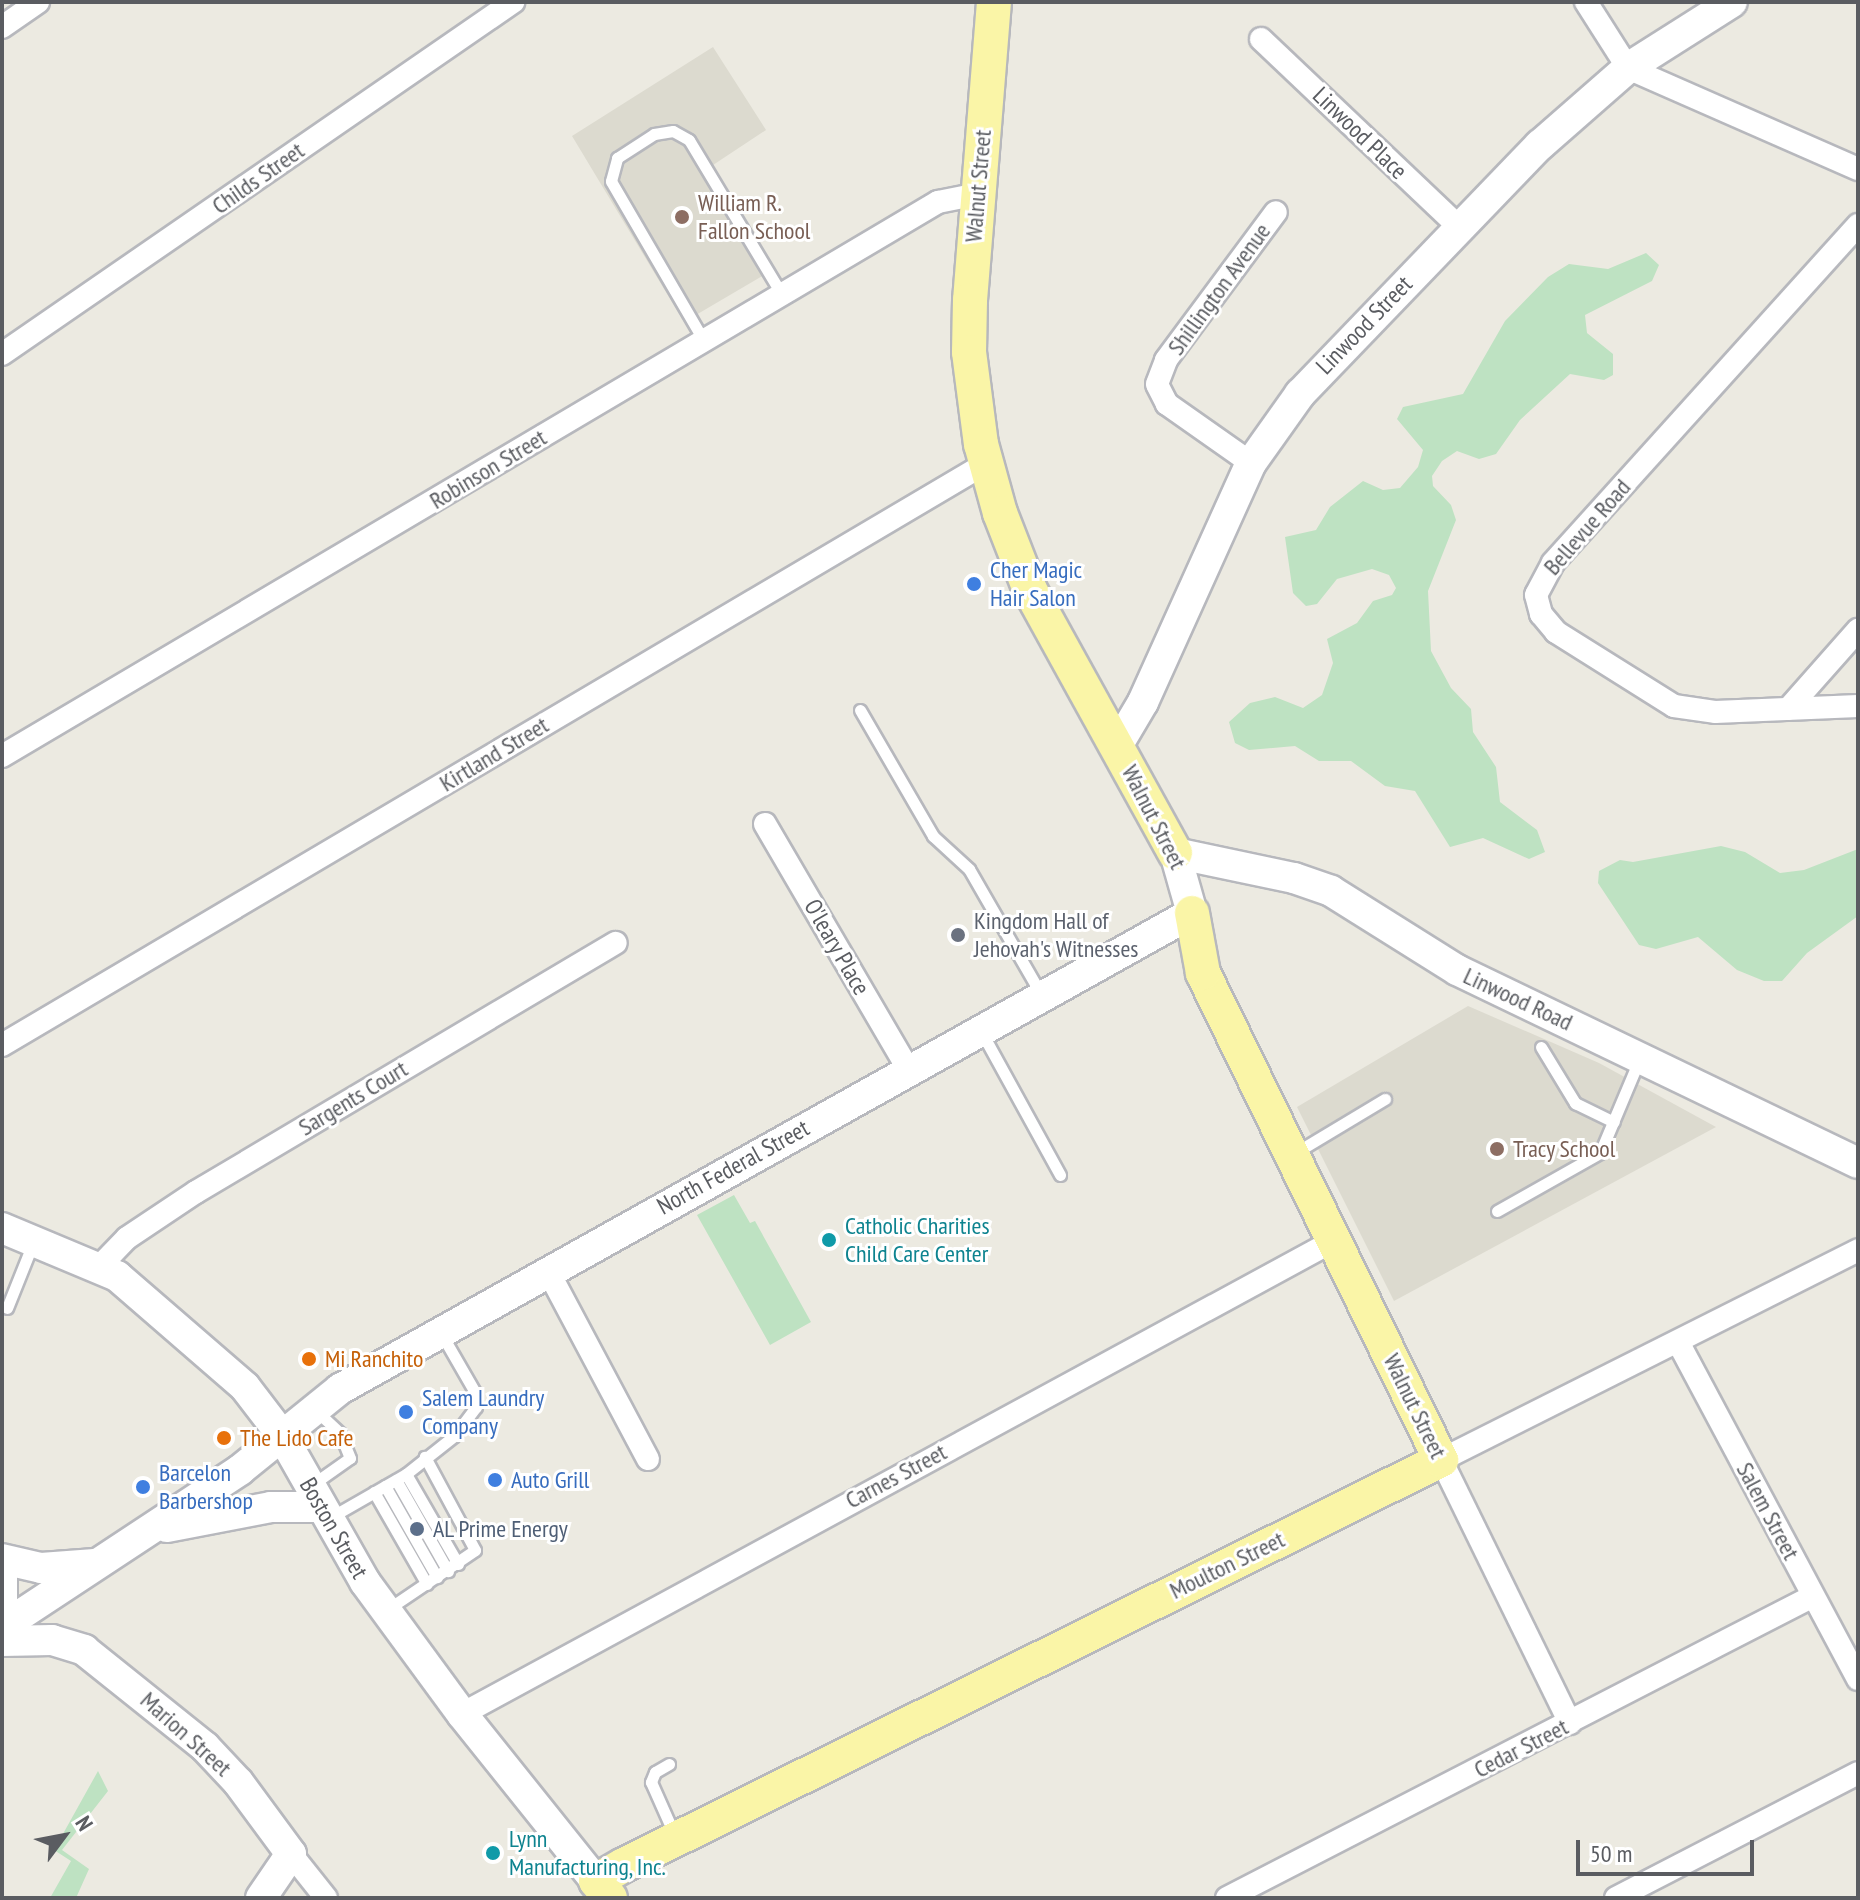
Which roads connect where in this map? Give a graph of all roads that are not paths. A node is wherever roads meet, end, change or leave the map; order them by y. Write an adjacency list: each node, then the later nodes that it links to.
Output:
1 (38, 2): 6 (street)
2 (513, 2): 16 (street, Childs Street)
3 (994, 2): 10 (main road, Walnut Street)
4 (1586, 2): 8 (street)
5 (1732, 2): 8 (street, Linwood Street)
6 (2, 27)
7 (1261, 39): 13 (street, Linwood Place)
8 (1628, 68): 9 (street); 13 (street, Linwood Street)
9 (1858, 169)
10 (978, 194): 14 (street, Robinson Street); 18 (main road, Walnut Street)
11 (1276, 212): 17 (street, Shillington Avenue)
12 (1858, 225): 21 (street, Bellevue Road)
13 (1459, 227): 17 (street, Linwood Street)
14 (782, 295): 15 (street, Robinson Street); 15 (lane)
15 (704, 341): 24 (street, Robinson Street)
16 (2, 354)
17 (1251, 463): 23 (street, Linwood Street)
18 (985, 464): 23 (main road, Walnut Street); 31 (street, Kirtland Street)
19 (1858, 630): 21 (street)
20 (1858, 706): 21 (street, Bellevue Road)
21 (1788, 709)
22 (860, 710): 29 (lane)
23 (1117, 746): 26 (main road, Walnut Street)
24 (2, 756)
25 (765, 824): 34 (street, O'leary Place)
26 (1175, 853): 27 (street, Walnut Street); 33 (street, Linwood Road)
27 (1192, 913): 29 (street, North Federal Street); 37 (main road, Walnut Street)
28 (616, 943): 45 (street, Sargents Court)
29 (1041, 995): 30 (street, North Federal Street)
30 (980, 1029): 34 (street, North Federal Street); 39 (lane)
31 (2, 1045)
32 (1541, 1047): 36 (lane)
33 (1641, 1055): 36 (lane); 38 (street, Linwood Road)
34 (908, 1069): 46 (street, North Federal Street)
35 (1385, 1099): 37 (lane)
36 (1614, 1122): 40 (lane)
37 (1291, 1155): 43 (main road, Walnut Street)
38 (1856, 1157)
39 (1060, 1175)
40 (1497, 1211)
41 (2, 1228): 42 (street, Boston Street)
42 (35, 1239): 45 (street, Boston Street); 47 (lane)
43 (1333, 1241): 54 (main road, Walnut Street); 68 (street, Carnes Street)
44 (1858, 1250): 49 (street, Moulton Street)
45 (100, 1266): 51 (street, Boston Street)
46 (548, 1271): 48 (street, North Federal Street); 53 (street)
47 (7, 1308)
48 (440, 1331): 50 (street, North Federal Street); 52 (lane)
49 (1678, 1342): 54 (street, Moulton Street); 62 (street, Salem Street)
50 (313, 1408): 51 (street, North Federal Street); 56 (lane)
51 (281, 1434): 56 (street, Boston Street); 57 (street, North Federal Street)
52 (425, 1457): 55 (lane); 61 (lane)
53 (648, 1459)
54 (1441, 1460): 69 (street, Walnut Street); 72 (main road, Moulton Street)
55 (390, 1483): 56 (lane); 61 (lane); 61 (lane)
56 (318, 1504): 57 (street); 63 (street, Boston Street)
57 (153, 1529): 59 (street, North Federal Street)
58 (2, 1559): 59 (street)
59 (97, 1564): 65 (street, North Federal Street)
60 (2, 1574): 64 (street)
61 (442, 1574): 63 (lane)
62 (1813, 1596): 67 (street, Salem Street); 69 (street, Cedar Street)
63 (385, 1611): 68 (street, Boston Street)
64 (2, 1615)
65 (2, 1627)
66 (2, 1641): 73 (street, Marion Street)
67 (1858, 1679)
68 (462, 1714): 74 (street, Boston Street)
69 (1570, 1723): 77 (street, Cedar Street)
70 (669, 1764): 72 (lane)
71 (1858, 1773): 78 (street)
72 (676, 1837): 74 (main road, Moulton Street)
73 (291, 1854): 75 (street); 76 (street, Marion Street)
74 (603, 1890)
75 (261, 1898)
76 (326, 1898)
77 (1227, 1898)
78 (1616, 1898)

